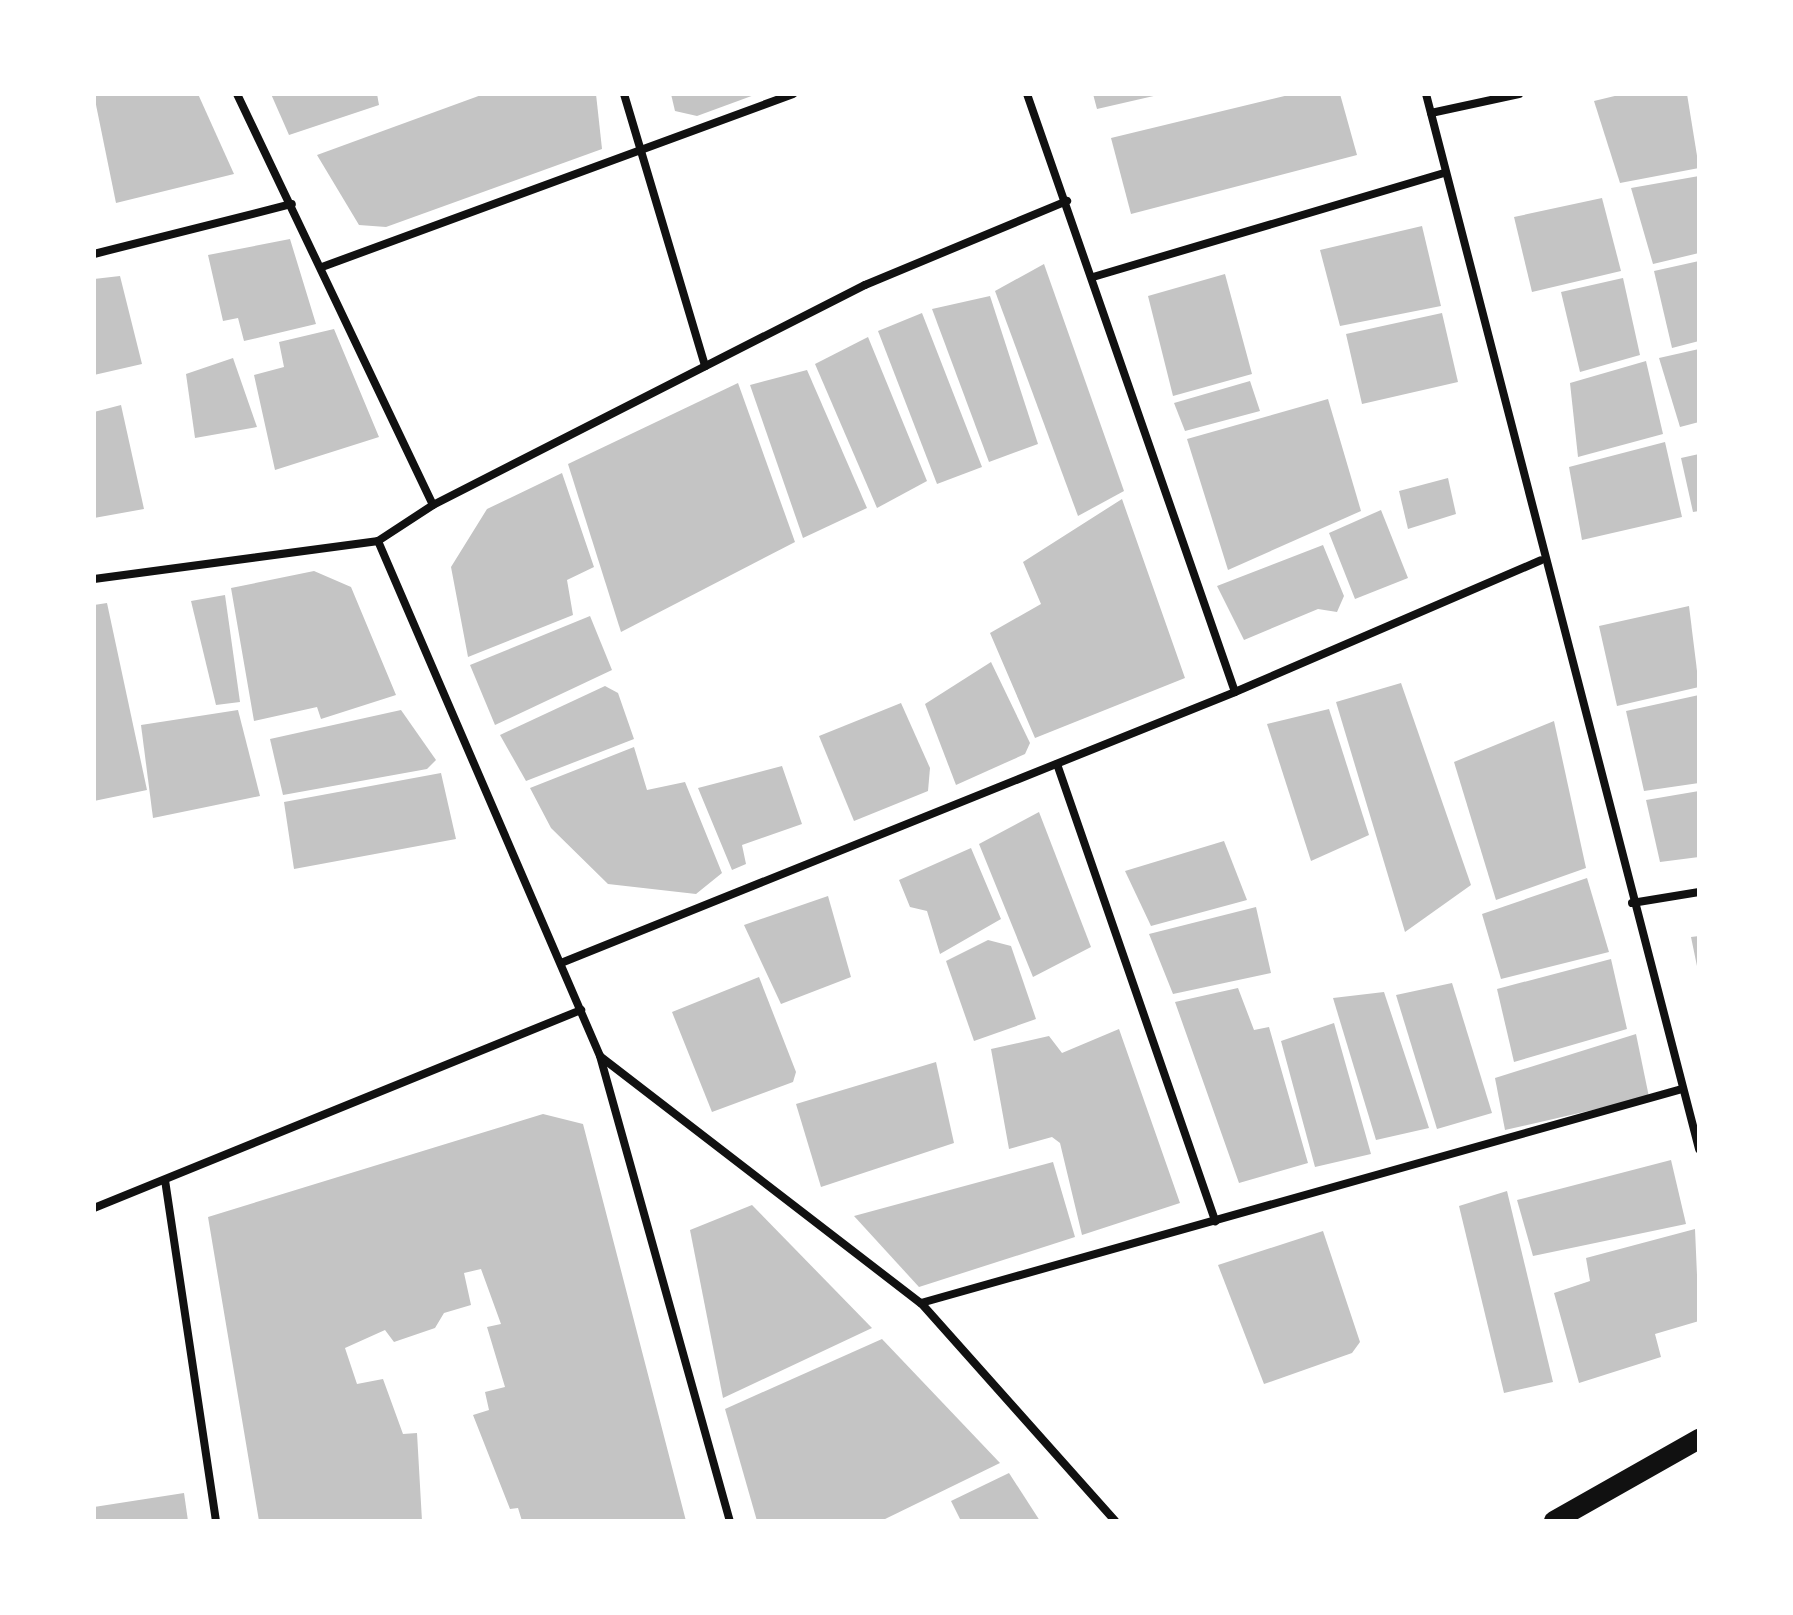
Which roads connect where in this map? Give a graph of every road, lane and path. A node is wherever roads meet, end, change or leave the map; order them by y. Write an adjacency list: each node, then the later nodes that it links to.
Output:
1 (237, 94): 11 (street)
2 (624, 94): 8 (street)
3 (793, 94): 8 (street)
4 (1027, 94): 10 (street)
5 (1426, 94): 7 (street)
6 (1519, 94): 7 (street)
7 (1431, 113): 9 (street)
8 (638, 152): 13 (street); 15 (street)
9 (1445, 173): 14 (street); 18 (street)
10 (1067, 201): 14 (street); 15 (street)
11 (292, 204): 12 (street); 13 (street)
12 (94, 254)
13 (322, 267): 16 (street)
14 (1093, 277): 20 (street)
15 (705, 366): 16 (street)
16 (433, 505): 17 (street)
17 (378, 541): 19 (street); 24 (street)
18 (1541, 560): 20 (street); 23 (street)
19 (94, 579)
20 (1235, 692): 21 (street)
21 (1057, 764): 24 (street); 31 (street)
22 (1699, 892): 23 (street)
23 (1632, 903): 27 (street)
24 (561, 963): 25 (street)
25 (581, 1010): 26 (street); 29 (street)
26 (600, 1056): 32 (street); 35 (street)
27 (1682, 1089): 28 (street); 31 (street)
28 (1699, 1149)
29 (165, 1180): 30 (street); 34 (street)
30 (94, 1208)
31 (1215, 1221): 32 (street)
32 (921, 1303): 36 (street)
33 (1699, 1439): 37 (main road)
34 (216, 1521)
35 (730, 1521)
36 (1115, 1521)
37 (1554, 1521)

